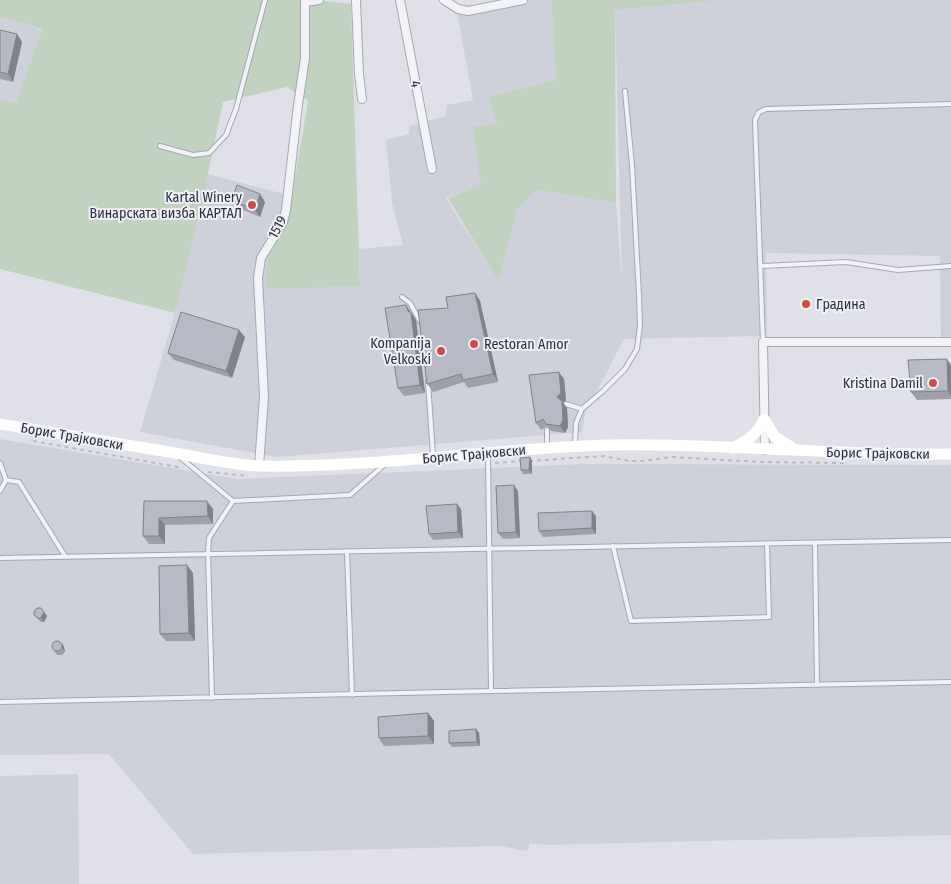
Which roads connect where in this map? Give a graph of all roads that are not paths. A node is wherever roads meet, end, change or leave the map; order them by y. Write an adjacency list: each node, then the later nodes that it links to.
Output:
1 (266, 0): 12 (lane)
2 (320, 0): 7 (street, 1519)
3 (356, 0): 10 (street)
4 (400, 0): 13 (street, 4)
5 (445, 0): 8 (street)
6 (522, 0): 8 (street)
7 (302, 1): 37 (street, 1519)
8 (507, 2)
9 (624, 91): 22 (lane)
10 (362, 99)
11 (951, 104): 14 (lane)
12 (160, 146)
13 (432, 169)
14 (760, 266): 15 (lane); 18 (lane)
15 (951, 266)
16 (402, 297): 17 (lane)
17 (421, 328)
18 (763, 342): 19 (street); 23 (street)
19 (951, 342)
20 (427, 372): 34 (lane)
21 (566, 404): 22 (lane)
22 (582, 409): 26 (lane)
23 (764, 419): 27 (main road); 29 (street); 30 (main road)
24 (0, 424): 32 (main road, Борис Трајковски)
25 (547, 430): 28 (lane)
26 (574, 448): 27 (main road, Борис Трајковски); 28 (main road, Борис Трајковски)
27 (731, 448): 29 (main road, Борис Трајковски)
28 (547, 449): 31 (main road, Борис Трајковски)
29 (765, 450): 30 (main road, Борис Трајковски)
30 (798, 451): 33 (main road, Борис Трајковски)
31 (488, 452): 34 (main road, Борис Трајковски); 45 (lane)
32 (175, 453): 37 (main road, Борис Трајковски); 40 (lane)
33 (951, 454)
34 (433, 457): 36 (main road, Борис Трајковски)
35 (0, 462): 38 (lane)
36 (388, 462): 37 (main road, Борис Трајковски); 40 (lane)
37 (259, 466)
38 (6, 480): 39 (lane); 48 (lane)
39 (0, 490)
40 (233, 501): 47 (lane)
41 (951, 540): 42 (lane)
42 (815, 543): 43 (lane); 51 (lane)
43 (767, 544): 44 (lane); 44 (lane)
44 (613, 546): 45 (lane)
45 (489, 549): 46 (lane); 52 (lane)
46 (347, 551): 47 (lane); 53 (lane)
47 (208, 553): 48 (lane); 54 (lane)
48 (65, 556): 49 (lane)
49 (0, 558)
50 (951, 682): 51 (lane)
51 (817, 685): 52 (lane)
52 (491, 691): 53 (lane)
53 (352, 695): 54 (lane)
54 (212, 698): 55 (lane)
55 (0, 702)

